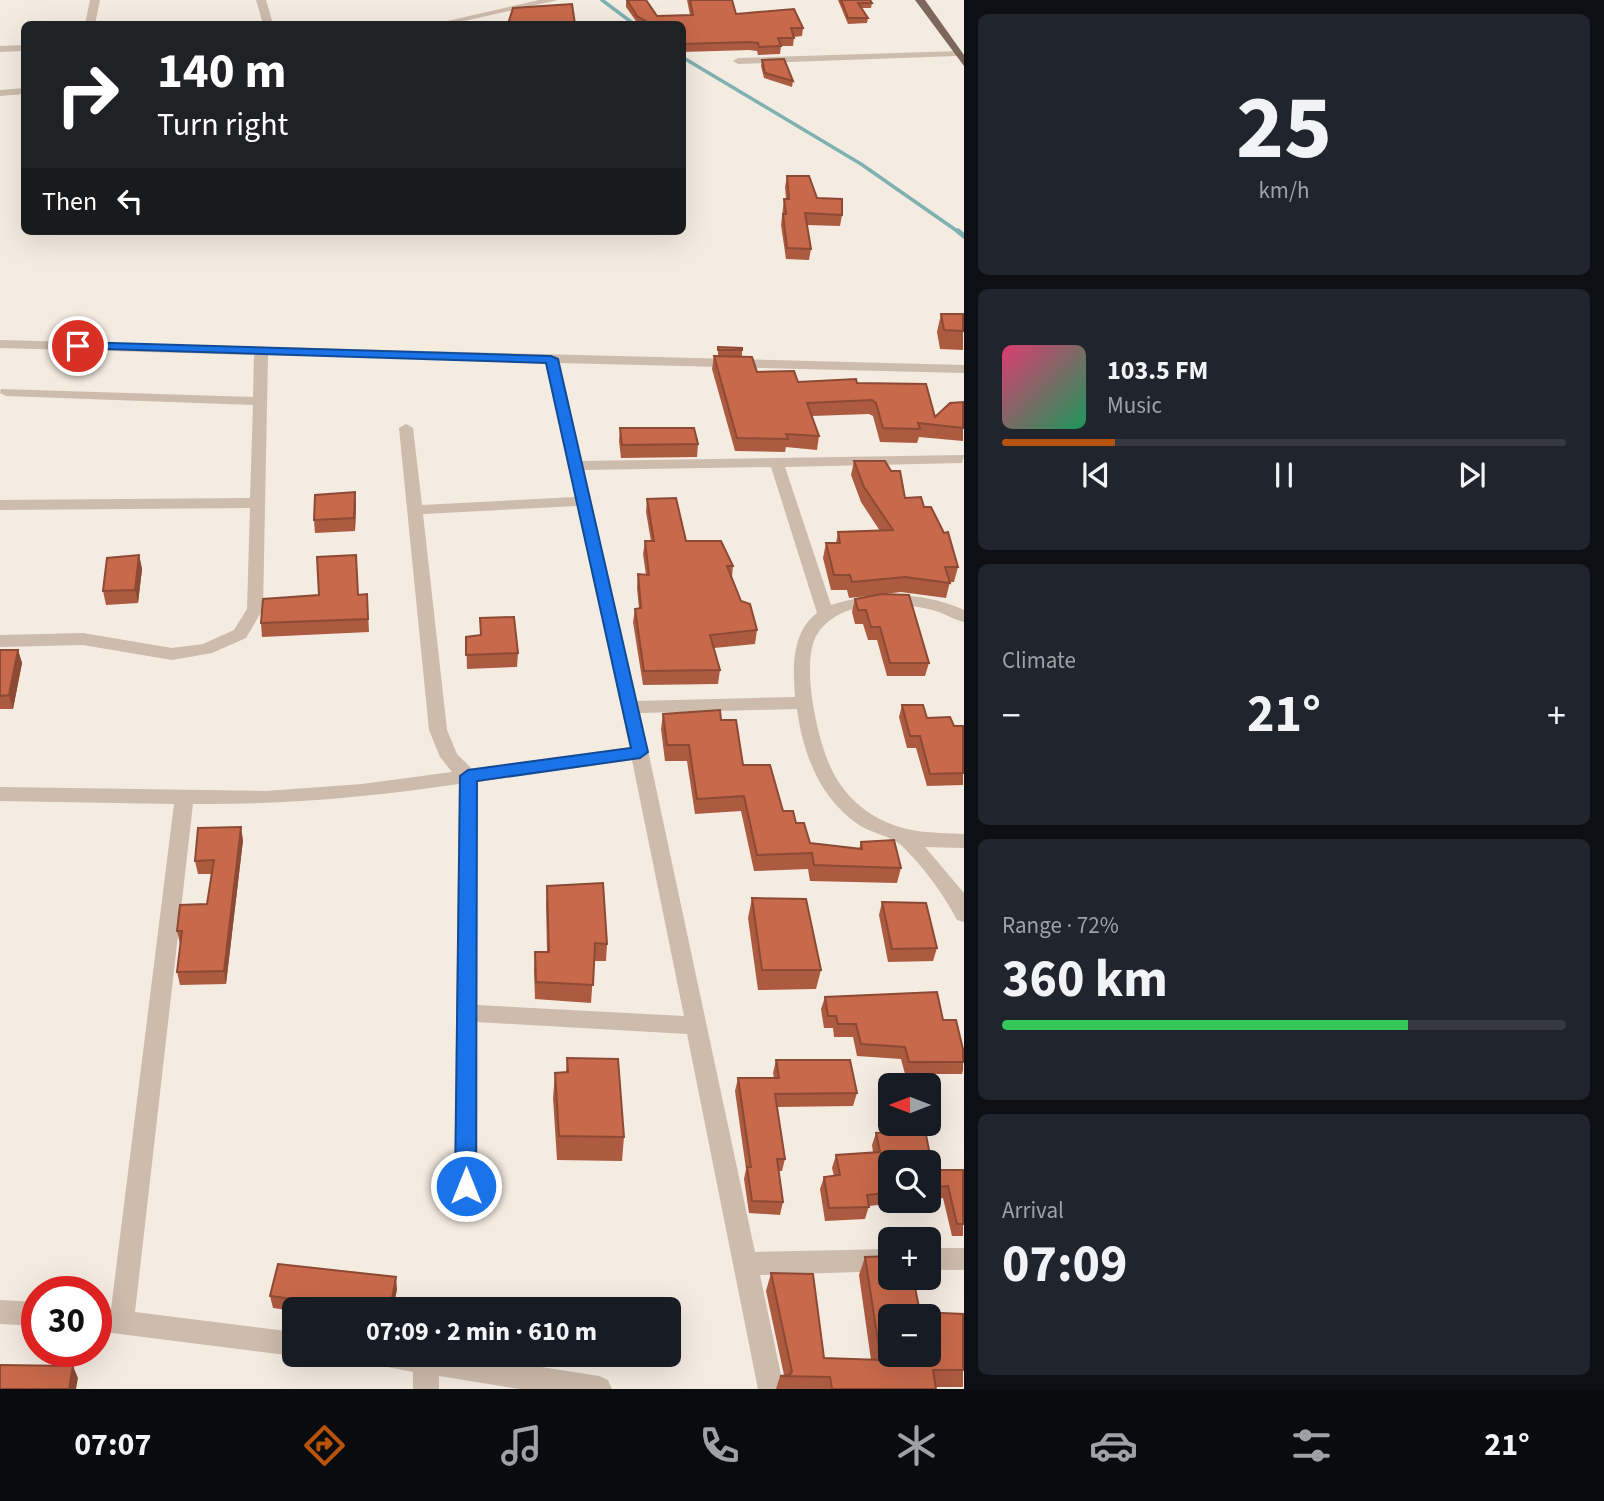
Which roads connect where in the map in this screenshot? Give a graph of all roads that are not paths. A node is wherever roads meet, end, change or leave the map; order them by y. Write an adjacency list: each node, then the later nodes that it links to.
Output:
1 (94, 0): 5 (street)
2 (261, 0): 6 (street)
3 (553, 0): 7 (street)
4 (920, 0): 10 (main road)
5 (90, 21)
6 (267, 21)
7 (468, 21)
8 (21, 48): 9 (street)
9 (0, 49)
10 (956, 53): 11 (street); 12 (main road)
11 (738, 61)
12 (964, 63)
13 (21, 91): 14 (street)
14 (0, 93)
15 (0, 344): 16 (street)
16 (261, 351): 17 (street); 20 (street)
17 (551, 359): 18 (street); 24 (street)
18 (964, 369)
19 (6, 392): 20 (street)
20 (260, 401): 26 (street)
21 (407, 428): 28 (street)
22 (962, 459): 23 (street)
23 (777, 464): 24 (street); 29 (street)
24 (576, 466): 25 (street)
25 (583, 501): 28 (street); 33 (street)
26 (257, 503): 27 (street); 31 (street)
27 (0, 505)
28 (416, 510): 35 (street)
29 (826, 614): 30 (street); 32 (street)
30 (964, 617)
31 (0, 641)
32 (805, 703): 33 (street); 38 (street)
33 (629, 707): 34 (street)
34 (640, 752): 35 (street); 42 (street)
35 (468, 776): 37 (street); 41 (street)
36 (0, 794): 37 (street)
37 (184, 797): 51 (street)
38 (907, 839): 39 (street); 40 (street)
39 (964, 841)
40 (962, 900)
41 (467, 1013): 42 (street); 43 (street)
42 (696, 1026): 47 (street)
43 (466, 1211)
44 (941, 1259): 45 (street)
45 (964, 1259)
46 (878, 1260): 47 (street)
47 (745, 1264): 57 (street)
48 (0, 1312): 49 (street)
49 (21, 1313)
50 (112, 1320): 51 (street)
51 (122, 1321): 52 (street)
52 (282, 1342)
53 (426, 1367): 55 (street)
54 (463, 1367): 56 (street)
55 (426, 1389)
56 (599, 1389)
57 (771, 1389)

